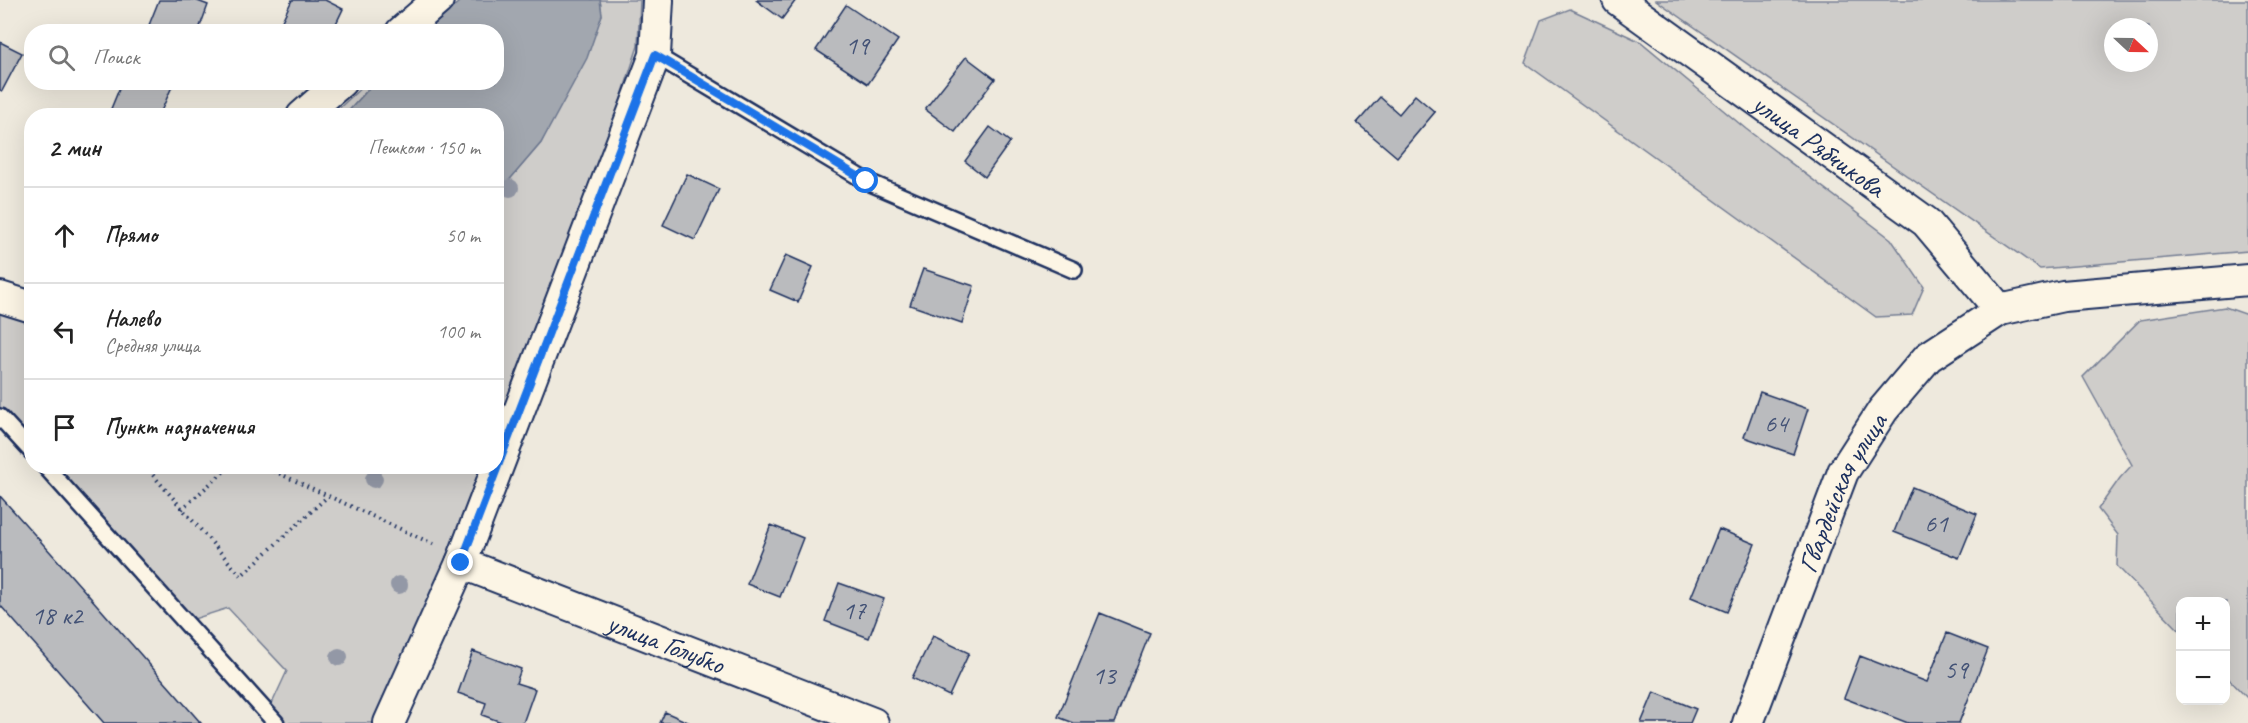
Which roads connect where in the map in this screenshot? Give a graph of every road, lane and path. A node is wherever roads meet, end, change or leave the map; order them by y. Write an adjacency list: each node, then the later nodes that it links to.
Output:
1 (438, 0): 4 (street)
2 (658, 0): 5 (street)
3 (1618, 0): 12 (street, улица Рябчикова)
4 (410, 24)
5 (655, 55): 8 (lane); 15 (street)
6 (332, 90): 7 (street)
7 (311, 108)
8 (1074, 270)
9 (2248, 280): 12 (street)
10 (0, 297): 11 (street)
11 (24, 304)
12 (2000, 310): 27 (street, Гвардейская улица)
13 (0, 417): 14 (lane)
14 (24, 443)
15 (504, 450)
16 (52, 474): 24 (lane)
17 (152, 474): 22 (path)
18 (221, 474): 22 (path)
19 (280, 474): 21 (path)
20 (495, 474): 23 (street)
21 (327, 497): 22 (path); 23 (path)
22 (182, 509)
23 (461, 563): 25 (street); 26 (street, улица Голубко)
24 (276, 723)
25 (389, 723)
26 (873, 723)
27 (1748, 723)

